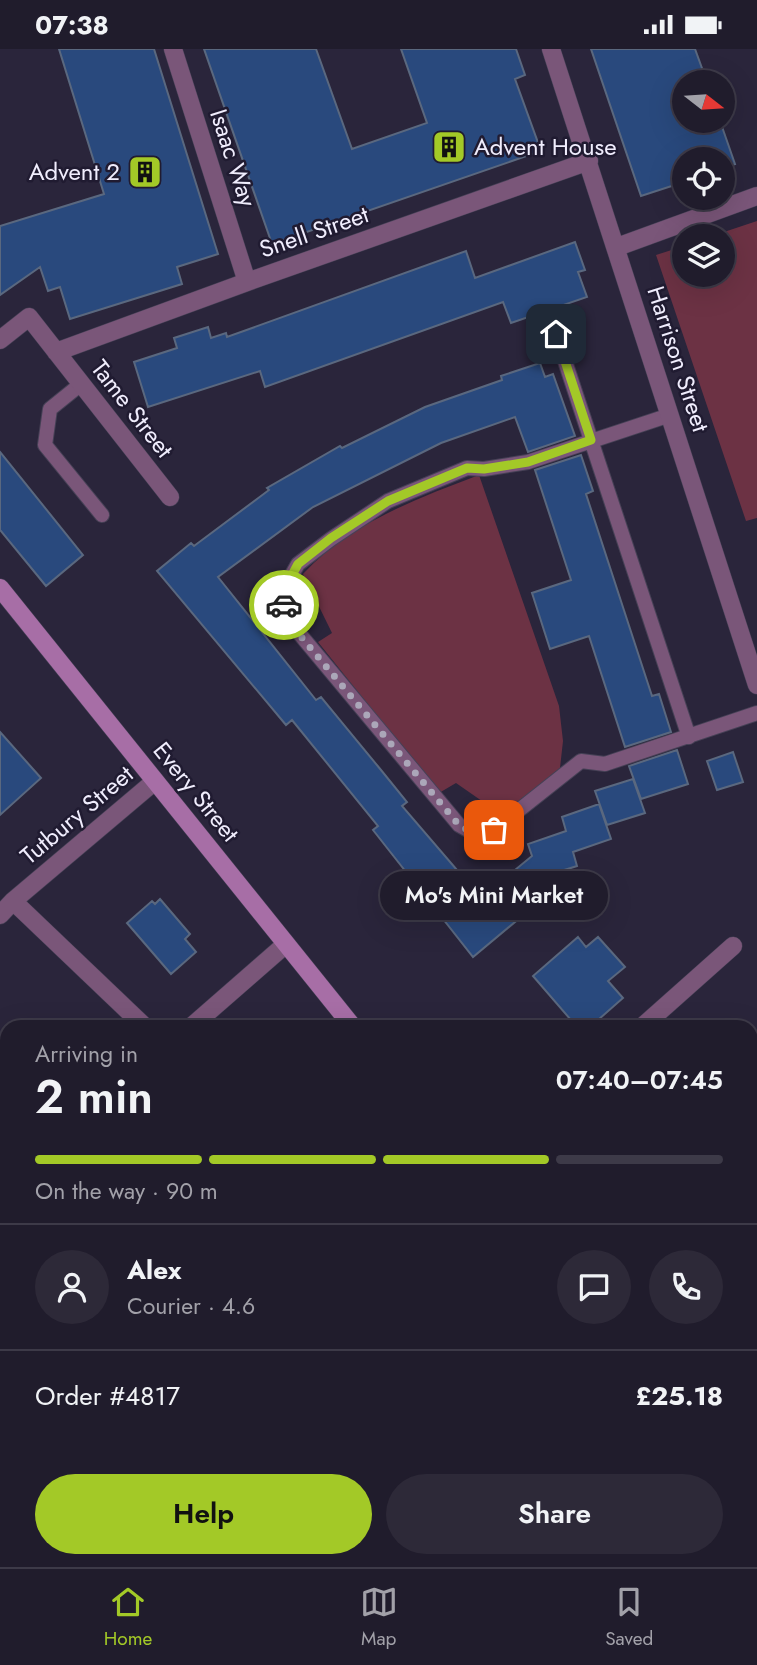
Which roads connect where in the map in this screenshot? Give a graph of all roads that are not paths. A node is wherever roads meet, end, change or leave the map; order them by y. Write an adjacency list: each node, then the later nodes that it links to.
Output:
1 (173, 49): 6 (street, Isaac Way)
2 (551, 49): 3 (street, Harrison Street)
3 (589, 161): 5 (street, Harrison Street); 6 (street, Snell Street)
4 (757, 196): 5 (street)
5 (617, 247): 11 (street, Harrison Street)
6 (247, 282): 9 (street, Snell Street)
7 (556, 334): 12 (lane)
8 (0, 340): 9 (street, Tame Street)
9 (56, 352): 10 (street, Tame Street)
10 (81, 384): 13 (street, Tame Street); 14 (lane)
11 (670, 415): 12 (lane); 16 (street, Harrison Street)
12 (591, 440): 18 (lane); 18 (lane)
13 (170, 497)
14 (102, 515)
15 (0, 588): 19 (street, Every Street)
16 (757, 685)
17 (757, 713): 18 (lane)
18 (689, 737)
19 (155, 781): 20 (street, Tutbury Street); 22 (street, Every Street)
20 (13, 901): 21 (street, Tutbury Street); 24 (street)
21 (0, 915)
22 (286, 944): 25 (street); 26 (street, Every Street)
23 (733, 946): 27 (street)
24 (138, 1020)
25 (199, 1020)
26 (347, 1020)
27 (650, 1020)

